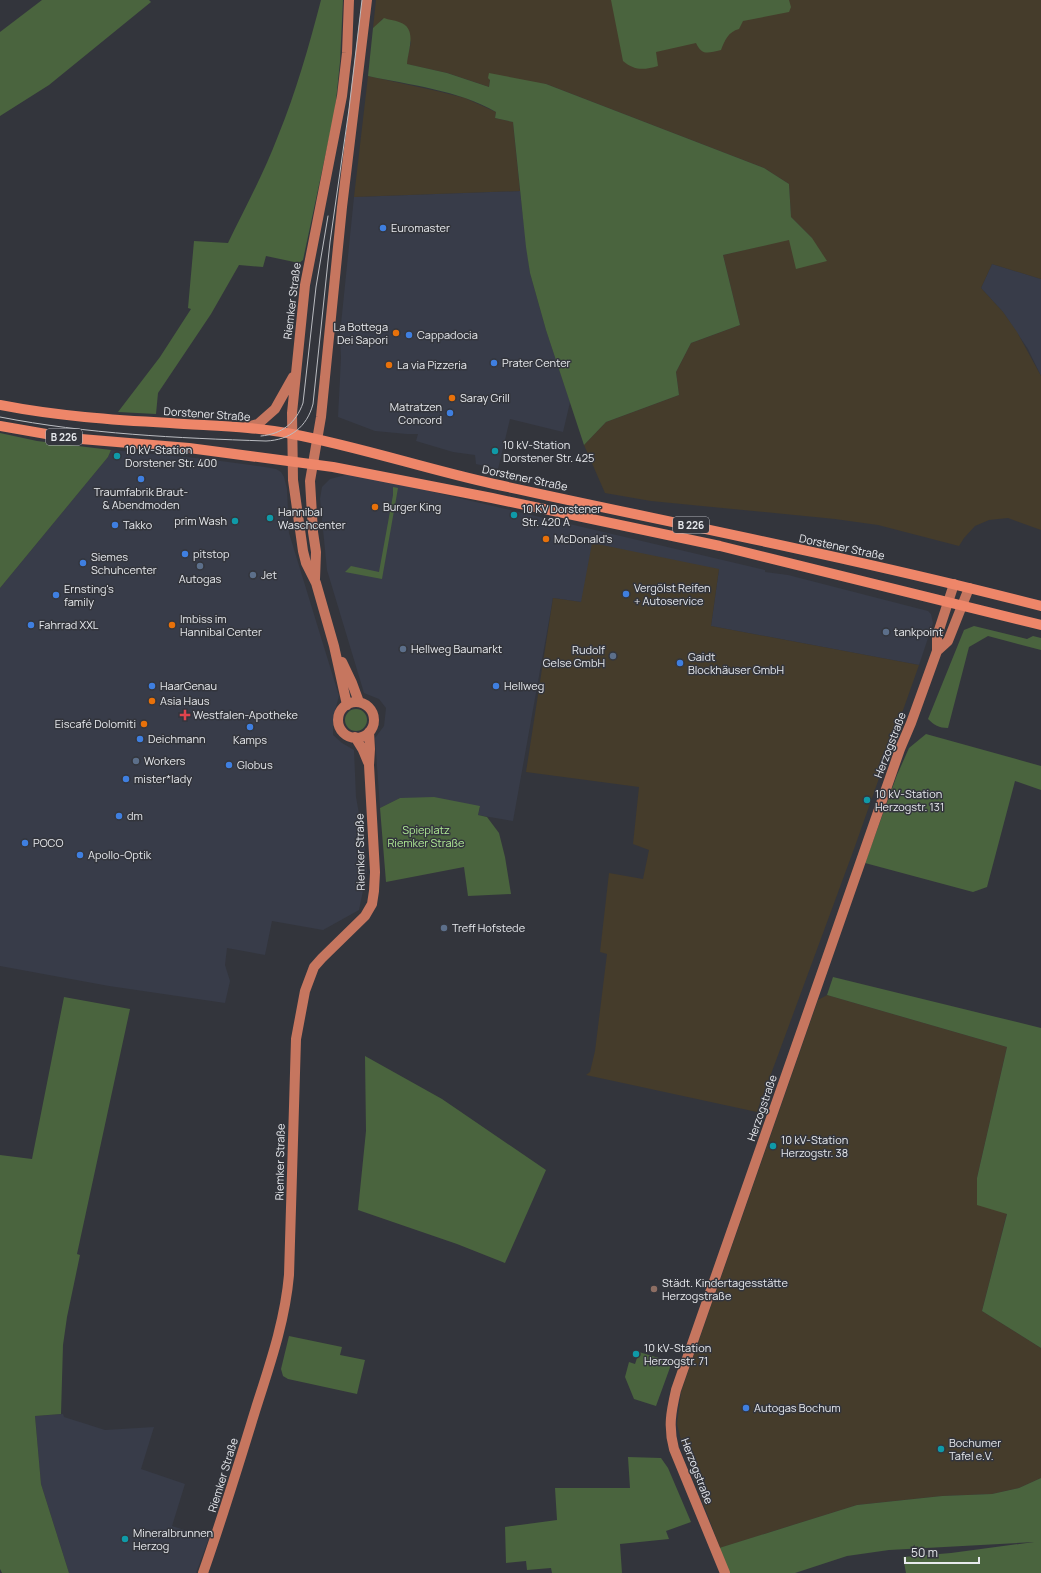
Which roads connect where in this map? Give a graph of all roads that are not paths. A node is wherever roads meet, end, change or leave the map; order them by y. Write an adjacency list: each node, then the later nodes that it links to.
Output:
1 (349, 0): 3 (street, Riemker Straße)
2 (367, 0): 8 (street, Riemker Straße)
3 (296, 372): 6 (street); 7 (street, Riemker Straße)
4 (0, 405): 6 (main road, Dorstener Straße / B 226)
5 (0, 426): 9 (main road, B 226)
6 (244, 428): 7 (main road, Dorstener Straße / B 226)
7 (292, 434): 8 (main road, Dorstener Straße / B 226); 9 (street, Riemker Straße)
8 (317, 440): 10 (street, Riemker Straße); 12 (main road, Dorstener Straße / B 226)
9 (292, 461): 10 (main road, B 226); 11 (street, Riemker Straße)
10 (312, 464): 11 (street, Riemker Straße); 14 (main road, B 226)
11 (315, 579): 18 (street, Riemker Straße)
12 (954, 584): 13 (main road, Dorstener Straße / B 226); 14 (street, Herzogstraße)
13 (969, 588): 15 (street, Herzogstraße); 16 (main road, Dorstener Straße / B 226)
14 (948, 602): 15 (main road, B 226); 19 (street, Herzogstraße)
15 (962, 606): 17 (main road, B 226); 19 (street, Herzogstraße)
16 (1041, 606)
17 (1041, 626)
18 (334, 646): 20 (street, Riemker Straße); 21 (street, Riemker Straße)
19 (937, 651): 26 (street, Herzogstraße)
20 (359, 702): 21 (street); 22 (street)
21 (347, 705): 23 (street)
22 (369, 732): 23 (street); 24 (street, Riemker Straße)
23 (355, 737): 24 (street, Riemker Straße)
24 (369, 765): 25 (street, Riemker Straße)
25 (202, 1573)
26 (725, 1573)

